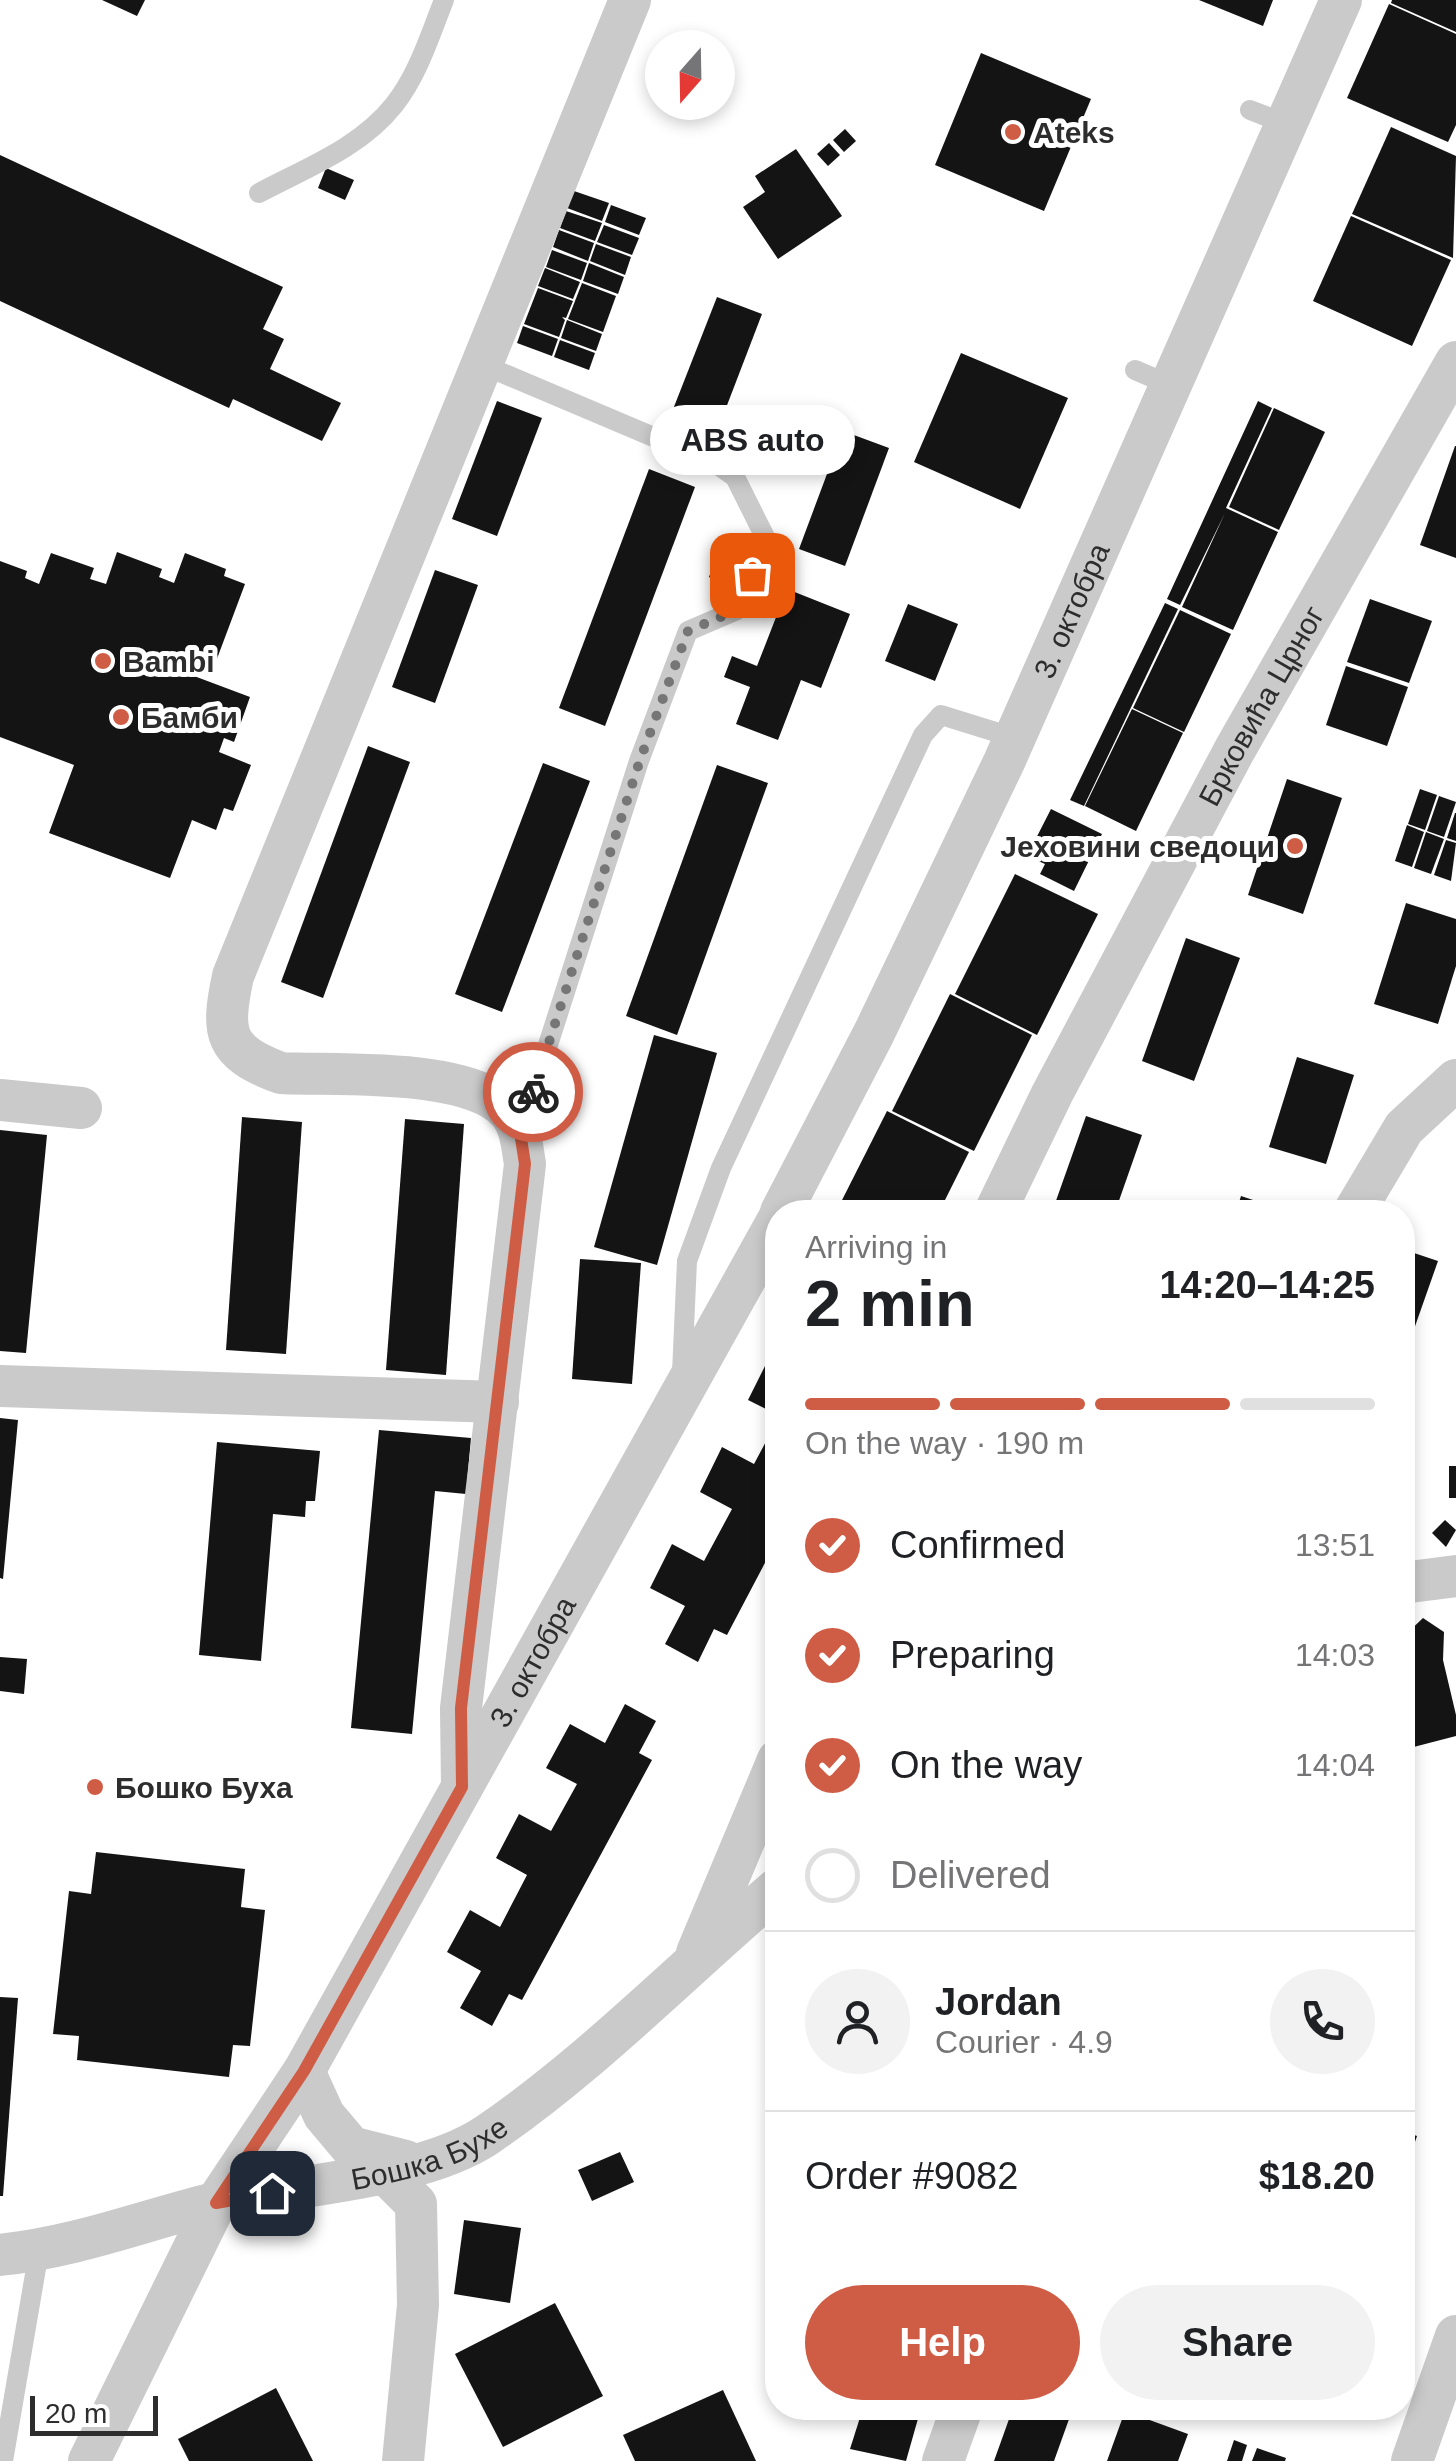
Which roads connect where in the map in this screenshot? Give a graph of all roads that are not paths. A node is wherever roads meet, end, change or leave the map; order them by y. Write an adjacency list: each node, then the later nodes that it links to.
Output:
1 (444, 0): 6 (lane)
2 (630, 0): 8 (street)
3 (1340, 0): 5 (street, 3. октобра)
4 (1250, 110): 5 (lane)
5 (1289, 125): 11 (street, 3. октобра)
6 (259, 193)
7 (1456, 362): 17 (street, Брковића Црног)
8 (481, 364): 15 (lane); 15 (street)
9 (1135, 370): 10 (lane)
10 (1156, 379)
11 (1014, 738): 16 (street, 3. октобра); 21 (lane)
12 (1456, 1080): 18 (street)
13 (0, 1100): 14 (street)
14 (81, 1108)
15 (520, 1132): 22 (street)
16 (787, 1200)
17 (1001, 1200)
18 (1361, 1200)
19 (765, 1243): 21 (street, 3. октобра)
20 (0, 1386): 22 (street)
21 (681, 1395): 25 (street, 3. октобра)
22 (498, 1402): 25 (street)
23 (1456, 1576): 24 (street)
24 (1415, 1581)
25 (462, 1787): 29 (street, 3. октобра)
26 (765, 1791): 28 (street)
27 (765, 1899): 28 (street, Бошка Бухе)
28 (695, 1958): 30 (street, Бошка Бухе)
29 (304, 2071): 30 (street); 31 (street, 3. октобра)
30 (400, 2168): 31 (street, Бошка Бухе); 37 (street)
31 (216, 2203): 32 (street, Бошка Бухе); 36 (street, 3. октобра)
32 (20, 2253): 35 (lane)
33 (1456, 2336): 39 (street)
34 (957, 2420): 38 (street)
35 (4, 2461)
36 (88, 2461)
37 (402, 2461)
38 (942, 2461)
39 (1412, 2461)

